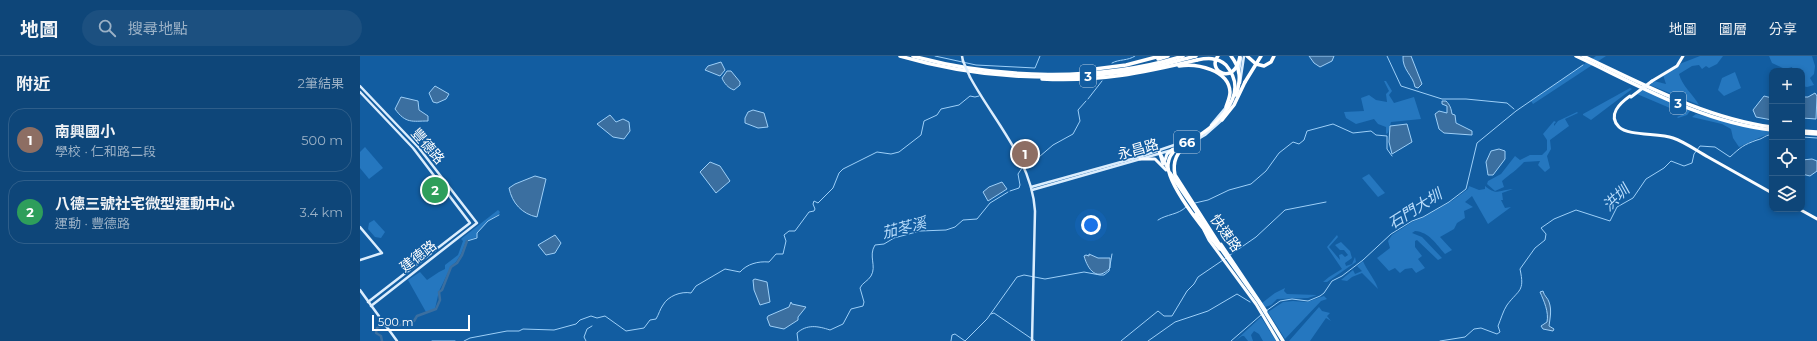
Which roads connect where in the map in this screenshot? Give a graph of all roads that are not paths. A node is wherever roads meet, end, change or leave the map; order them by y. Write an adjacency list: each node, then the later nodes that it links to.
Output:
1 (900, 56): 23 (highway, 3)
2 (913, 56): 22 (highway, 3)
3 (962, 56): 39 (main road, bridge)
4 (1160, 56): 20 (highway)
5 (1168, 56): 20 (highway)
6 (1183, 56): 22 (highway, 3)
7 (1196, 56): 23 (highway, 3)
8 (1211, 56): 21 (highway)
9 (1218, 56): 11 (highway)
10 (1231, 56): 52 (highway, 66, bridge)
11 (1240, 56): 27 (main road, 永昌路)
12 (1244, 56): 28 (main road, 永昌路)
13 (1247, 56): 15 (highway)
14 (1261, 56): 28 (highway, bridge)
15 (1274, 56)
16 (1576, 56): 19 (highway, 3)
17 (1583, 56): 19 (highway, 3)
18 (1682, 56): 43 (main road, 3, bridge)
19 (1588, 60): 29 (highway, 3)
20 (1126, 65): 22 (highway)
21 (1173, 67): 24 (highway); 27 (highway)
22 (1046, 74)
23 (1005, 76): 24 (highway)
24 (1094, 80): 52 (highway, 66, bridge)
25 (360, 86): 50 (main road, 豐德路)
26 (360, 92): 49 (main road, 豐德路)
27 (1226, 107): 33 (main road, 永昌路)
28 (1222, 120): 32 (main road, 永昌路)
29 (1769, 128)
30 (1805, 132): 31 (highway)
31 (1817, 133)
32 (1173, 149): 33 (main road, 永昌路); 35 (main road)
33 (1160, 152): 34 (main road, 永昌路); 35 (main road, 快速路); 36 (main road); 40 (main road, 永昌路)
34 (1140, 159): 36 (main road); 40 (main road, 永昌路)
35 (1166, 166): 37 (main road, 快速路 / 66)
36 (1166, 170): 38 (main road, 快速路 / 66)
37 (1170, 173): 46 (highway); 60 (main road, 快速路 / 66, bridge)
38 (1172, 179): 42 (main road, 快速路 / 66); 46 (highway)
39 (1029, 182): 40 (main road); 41 (main road)
40 (1038, 186): 41 (main road, 永昌路); 44 (main road)
41 (1031, 188): 44 (main road)
42 (1178, 190): 45 (main road); 52 (main road, 快速路 / 66)
43 (1769, 190)
44 (1033, 194): 57 (main road)
45 (1179, 196)
46 (1192, 206): 52 (highway, bridge)
47 (1805, 211): 48 (main road)
48 (1817, 218)
49 (470, 222): 55 (main road, 建德路)
50 (477, 223): 56 (main road, 建德路)
51 (360, 227): 53 (main road)
52 (1220, 250): 59 (main road, 快速路 / 66); 60 (highway, 66)
53 (360, 260)
54 (360, 290): 55 (main road)
55 (368, 302): 56 (main road)
56 (371, 306): 58 (main road)
57 (1032, 340)
58 (397, 341)
59 (1278, 341)
60 (1283, 341)

